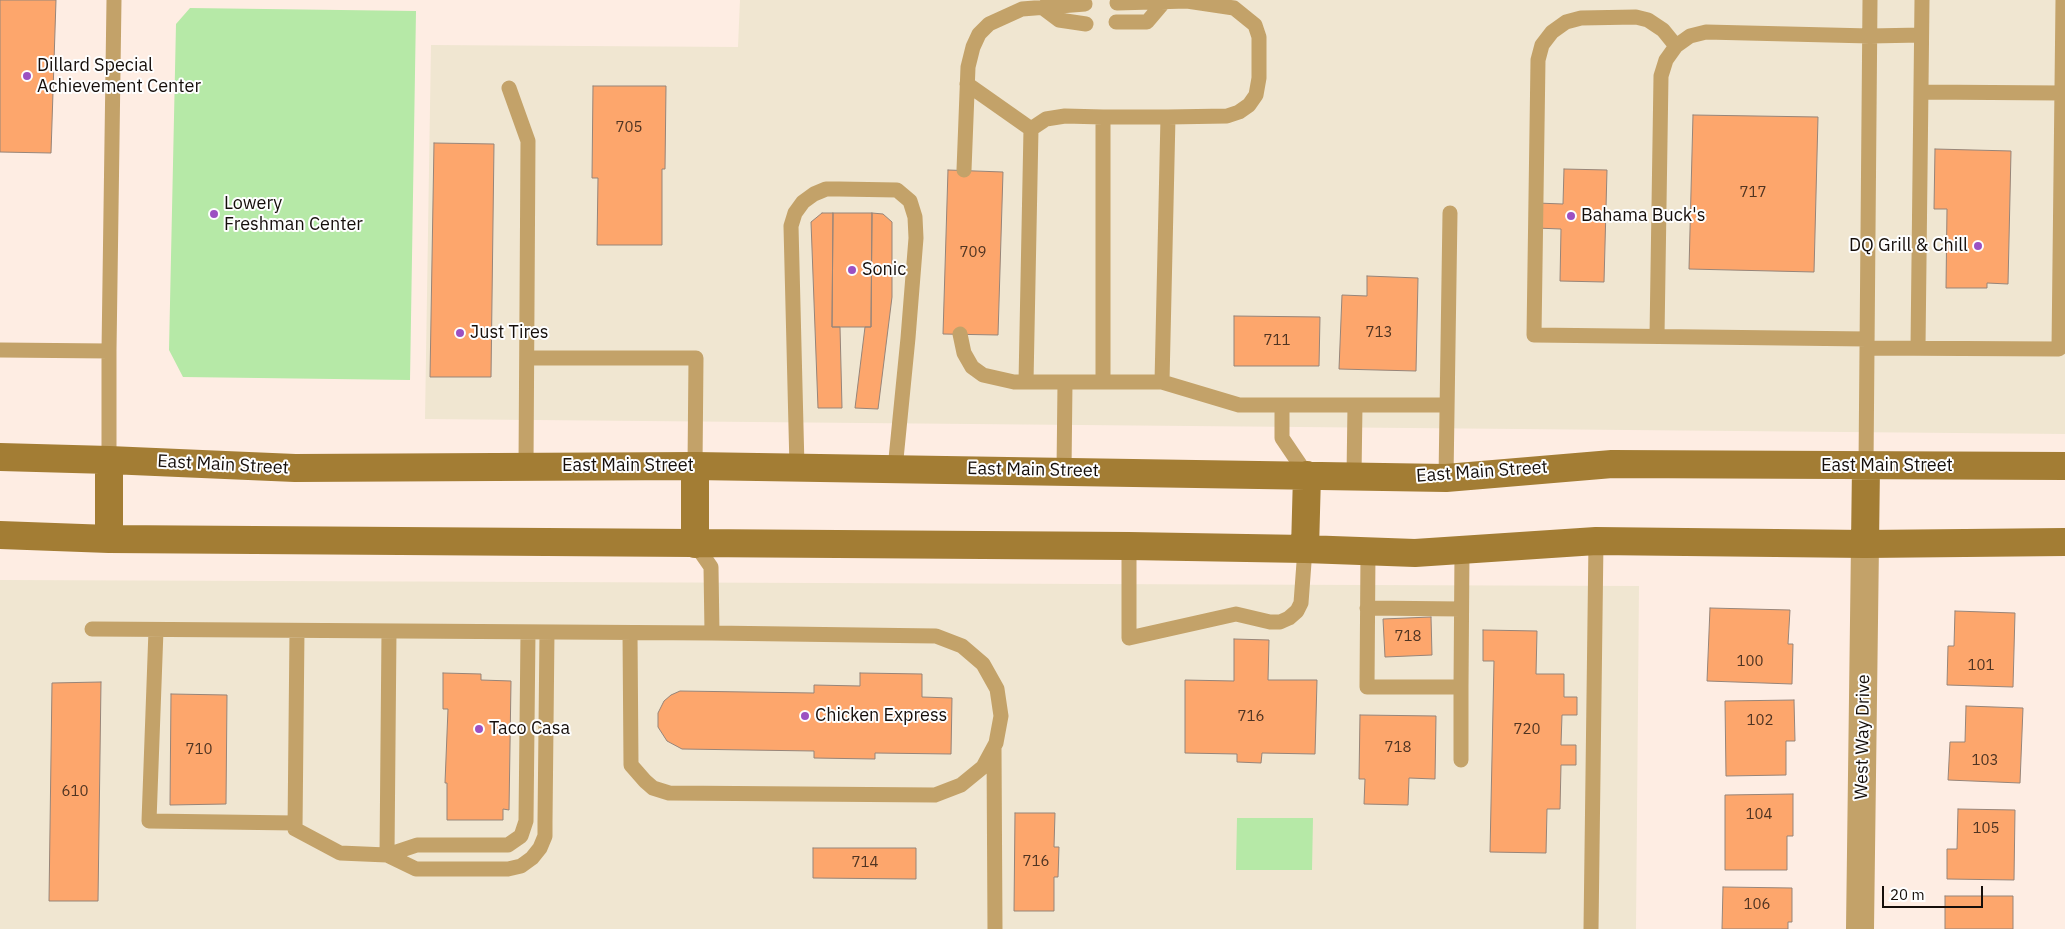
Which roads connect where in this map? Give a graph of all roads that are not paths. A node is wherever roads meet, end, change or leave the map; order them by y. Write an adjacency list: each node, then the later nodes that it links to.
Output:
1 (114, 0): 28 (lane)
2 (1870, 0): 11 (lane)
3 (1922, 0): 12 (lane)
4 (2063, 0): 17 (lane)
5 (1162, 1): 6 (lane); 9 (lane); 19 (lane)
6 (1117, 3)
7 (1048, 4): 8 (lane); 10 (lane); 14 (lane)
8 (1085, 4)
9 (1116, 22)
10 (1086, 24)
11 (1870, 36): 12 (lane); 13 (lane); 25 (lane)
12 (1921, 36): 16 (lane)
13 (1676, 46): 24 (lane); 24 (lane)
14 (967, 84): 20 (lane); 21 (lane)
15 (509, 88): 29 (lane)
16 (1921, 92): 17 (lane); 26 (lane)
17 (2062, 93): 26 (lane)
18 (1103, 117): 19 (lane); 20 (lane); 31 (lane)
19 (1168, 117): 32 (lane)
20 (1031, 129): 30 (lane)
21 (964, 170)
22 (1450, 213): 36 (lane)
23 (960, 334): 30 (lane)
24 (1657, 336): 25 (lane)
25 (1867, 343): 26 (lane); 41 (lane)
26 (1918, 348)
27 (0, 350): 28 (lane)
28 (109, 351): 38 (lane)
29 (527, 358): 39 (lane); 40 (lane)
30 (1026, 382): 33 (lane)
31 (1103, 382): 32 (lane); 33 (lane)
32 (1162, 382): 34 (lane)
33 (1065, 383): 45 (lane)
34 (1282, 405): 35 (lane); 46 (lane)
35 (1355, 405): 36 (lane); 47 (lane)
36 (1447, 405): 48 (lane)
37 (0, 457): 38 (main road, East Main Street)
38 (109, 460): 39 (main road, East Main Street); 50 (main road)
39 (526, 466): 40 (main road, East Main Street)
40 (696, 466): 43 (main road, East Main Street); 53 (main road)
41 (1866, 466): 42 (main road, East Main Street); 48 (main road, East Main Street); 54 (main road)
42 (2065, 466)
43 (797, 468): 44 (main road, East Main Street); 44 (lane)
44 (895, 469): 45 (main road, East Main Street)
45 (1064, 471): 46 (main road, East Main Street)
46 (1307, 475): 47 (main road, East Main Street); 56 (main road)
47 (1354, 476): 48 (main road, East Main Street)
48 (1446, 478)
49 (0, 535): 50 (main road)
50 (109, 539): 53 (main road)
51 (1596, 542): 54 (main road); 57 (main road); 75 (lane)
52 (2065, 542): 54 (main road)
53 (696, 544): 55 (main road); 68 (lane)
54 (1865, 544): 76 (street, West Way Drive)
55 (1129, 546): 56 (main road); 56 (lane)
56 (1305, 549): 58 (main road)
57 (1462, 550): 58 (main road); 60 (lane)
58 (1368, 552): 59 (lane)
59 (1367, 608): 60 (lane); 69 (lane)
60 (1461, 609): 69 (lane)
61 (92, 629): 62 (lane)
62 (156, 630): 63 (lane); 72 (lane)
63 (297, 631): 64 (lane); 72 (lane)
64 (389, 631): 65 (lane); 73 (lane)
65 (528, 632): 66 (lane); 73 (lane)
66 (547, 632): 67 (lane); 73 (lane)
67 (630, 633): 68 (lane); 70 (lane)
68 (712, 634): 70 (lane)
69 (1461, 687): 71 (lane)
70 (994, 746): 74 (lane)
71 (1461, 760)
72 (295, 823): 73 (lane)
73 (387, 855)
74 (995, 929)
75 (1591, 929)
76 (1860, 929)

